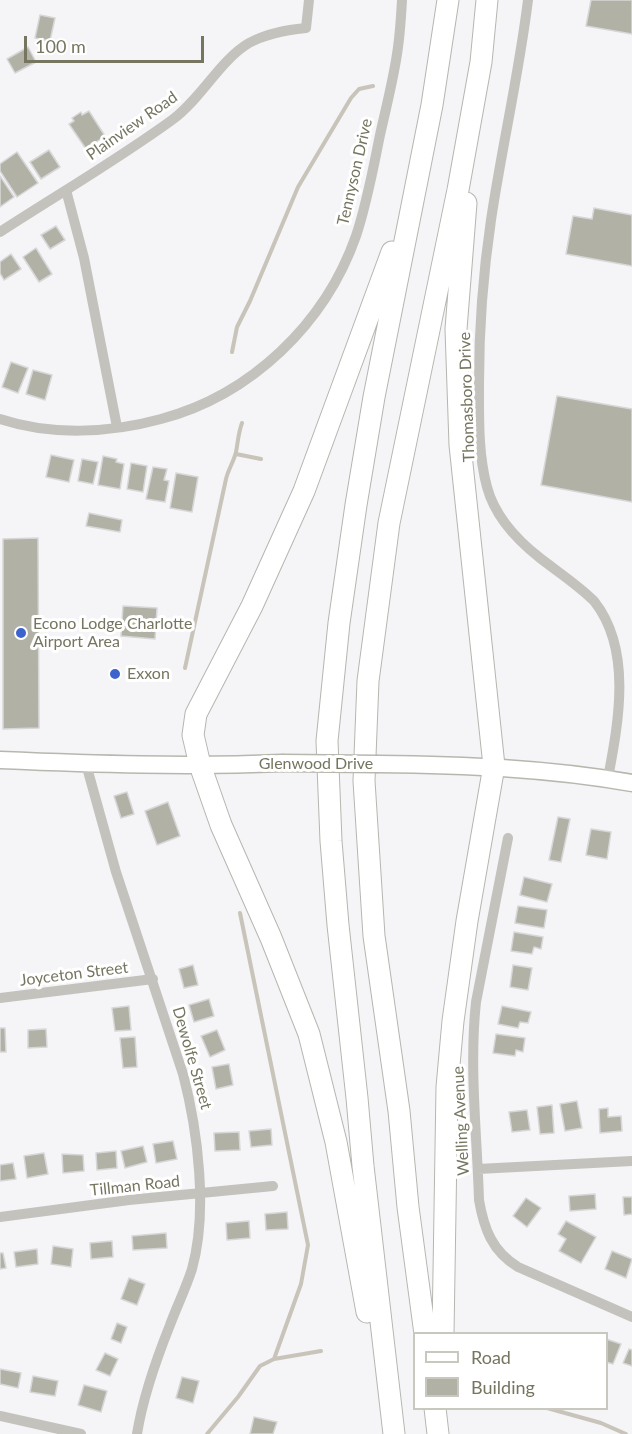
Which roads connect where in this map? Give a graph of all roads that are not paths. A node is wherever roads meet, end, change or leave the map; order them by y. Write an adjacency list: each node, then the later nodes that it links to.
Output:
1 (309, 0): 7 (street, Plainview Road)
2 (402, 0): 11 (street, Tennyson Drive)
3 (448, 0): 8 (highway)
4 (487, 0): 6 (highway)
5 (528, 0): 16 (street, Thomasboro Drive)
6 (472, 112): 15 (highway); 27 (highway)
7 (66, 190): 9 (street, Plainview Road); 11 (street)
8 (414, 194): 14 (highway); 29 (highway)
9 (0, 232)
10 (0, 419): 11 (street, Tennyson Drive)
11 (117, 427)
12 (0, 760): 13 (street, Glenwood Drive)
13 (86, 764): 14 (street, Glenwood Drive); 19 (street, Dewolfe Street)
14 (200, 765): 15 (street, Glenwood Drive, bridge); 29 (highway)
15 (494, 766): 16 (street, Glenwood Drive); 28 (highway)
16 (608, 778): 17 (street, Glenwood Drive)
17 (632, 783)
18 (508, 838): 22 (street, Welling Avenue)
19 (153, 979): 20 (street, Joyceton Street); 24 (street, Dewolfe Street)
20 (0, 998)
21 (632, 1161): 22 (street)
22 (478, 1169): 26 (street, Welling Avenue)
23 (273, 1186): 24 (street, Tillman Road)
24 (199, 1194): 25 (street, Tillman Road); 34 (street, Dewolfe Street)
25 (0, 1217)
26 (632, 1317)
27 (425, 1332)
28 (443, 1332)
29 (389, 1391): 35 (highway)
30 (435, 1410): 36 (highway)
31 (440, 1410): 36 (highway)
32 (0, 1416): 33 (street)
33 (81, 1434)
34 (137, 1434)
35 (394, 1434)
36 (439, 1434)

